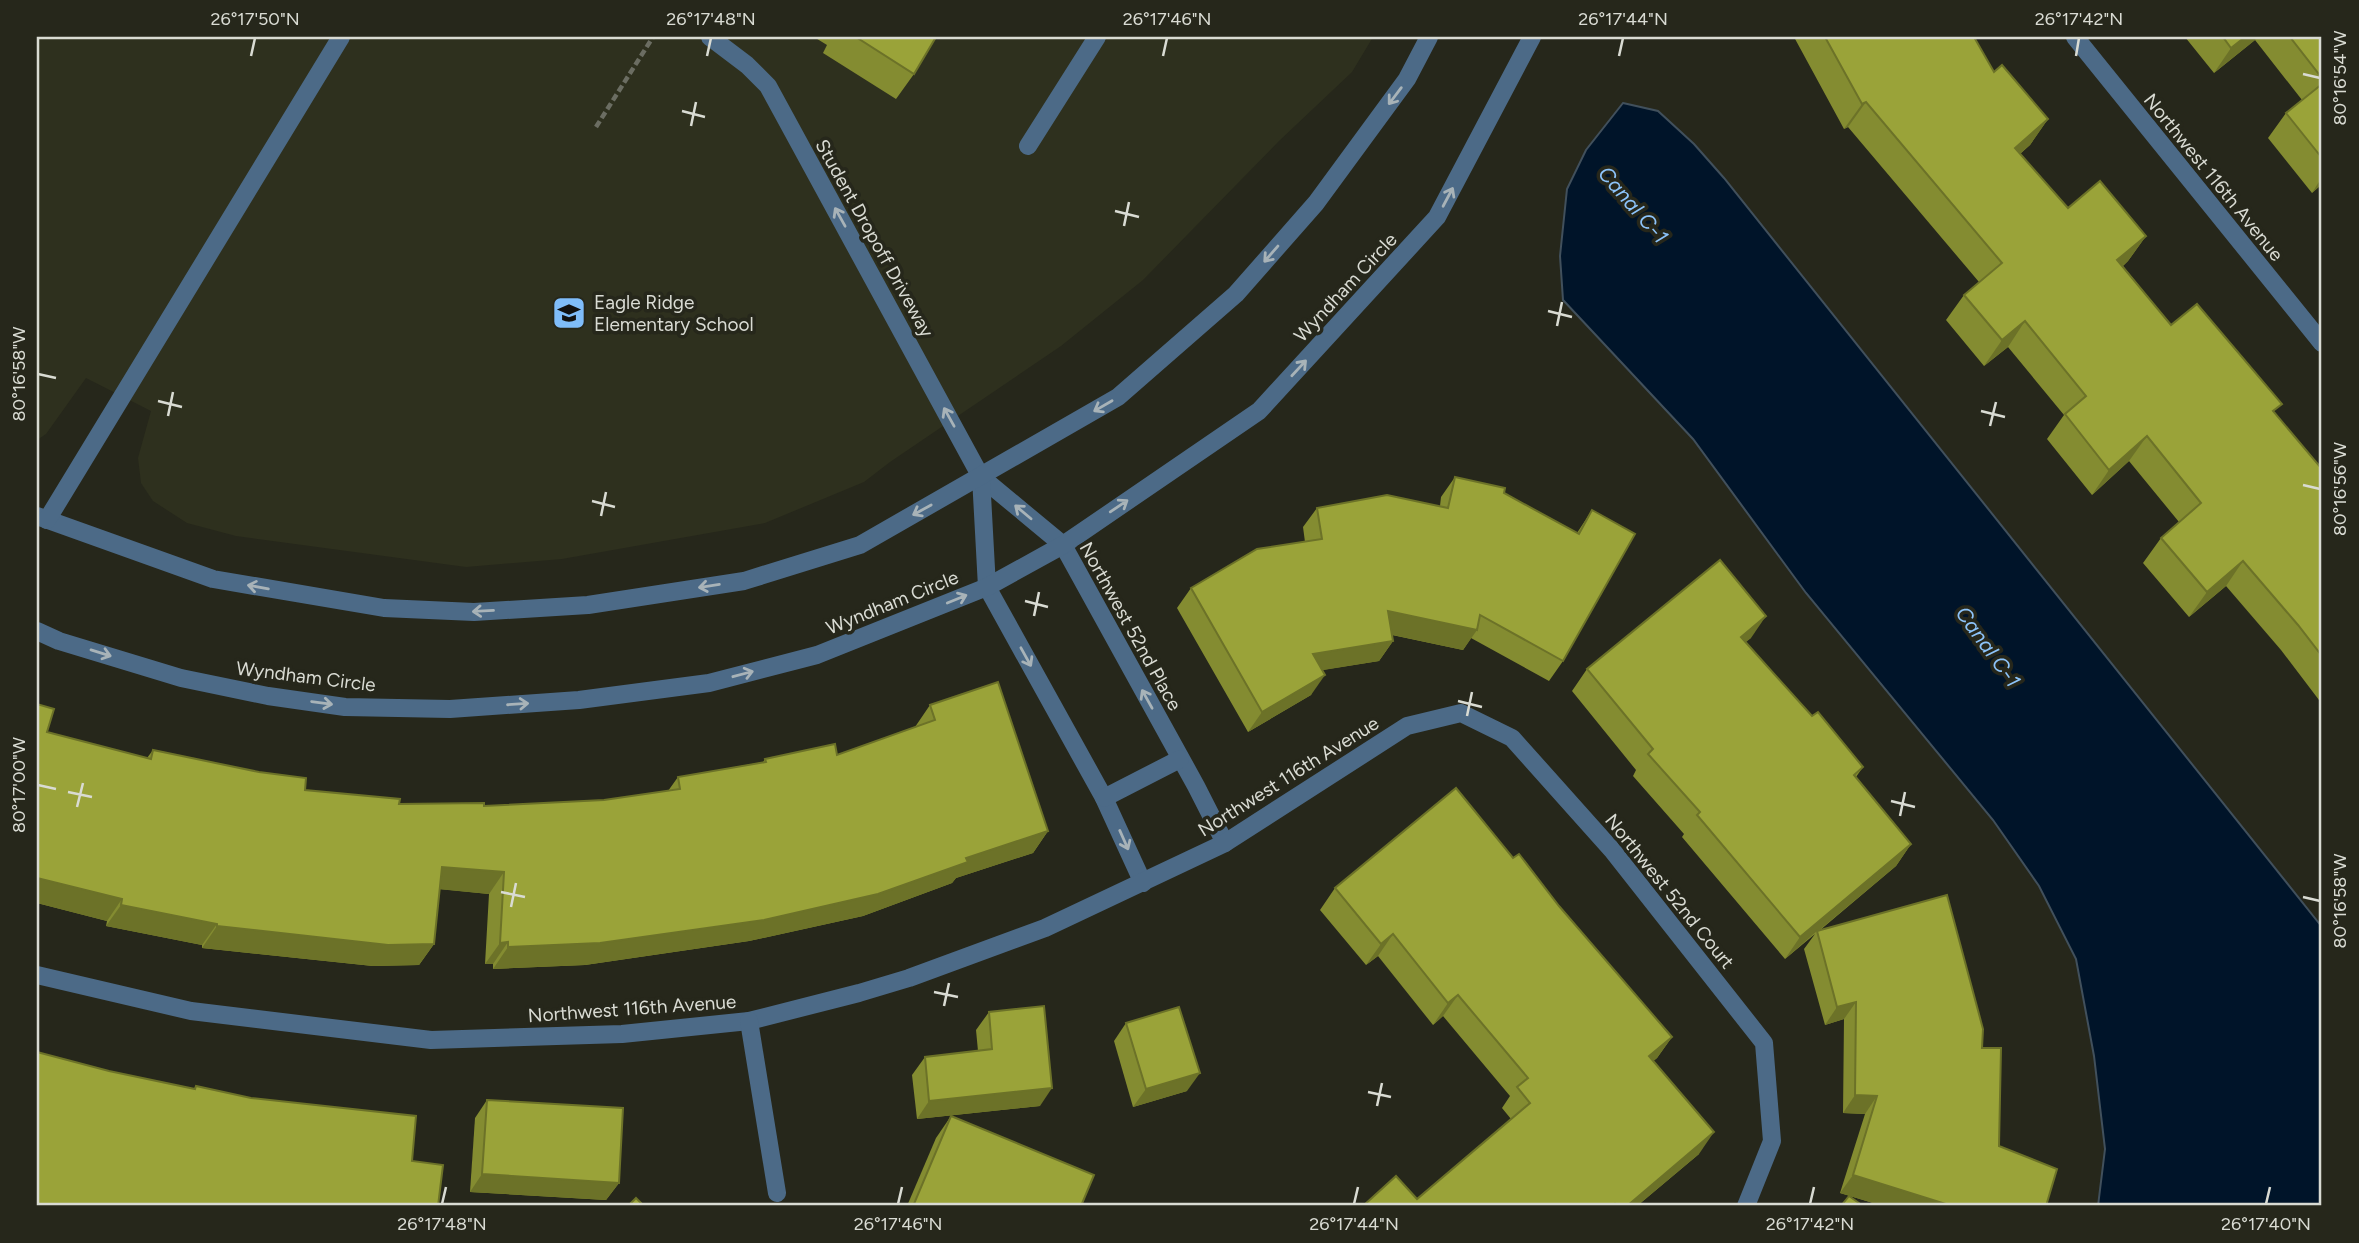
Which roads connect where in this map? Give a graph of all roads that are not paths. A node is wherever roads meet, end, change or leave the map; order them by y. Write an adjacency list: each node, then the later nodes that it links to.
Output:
1 (341, 37): 10 (street)
2 (710, 37): 9 (street, Student Dropoff Driveway, one-way to 2)
3 (1097, 37): 7 (street)
4 (1429, 37): 9 (street, one-way to 9)
5 (1532, 37): 11 (street, Wyndham Circle, one-way to 5)
6 (2075, 37): 8 (street, Northwest 116th Avenue)
7 (1028, 146)
8 (2322, 343)
9 (981, 477): 10 (street, one-way to 10); 11 (street, Northwest 52nd Place, one-way to 9); 12 (street)
10 (42, 518)
11 (1063, 545): 12 (street, Wyndham Circle); 15 (street, Northwest 52nd Place, one-way to 11)
12 (987, 587): 13 (street, Wyndham Circle, one-way to 12); 16 (street, one-way to 16)
13 (37, 631)
14 (1461, 713): 17 (street, Northwest 116th Avenue); 22 (street, Northwest 52nd Court)
15 (1180, 759): 16 (street); 17 (street, Northwest 52nd Place)
16 (1104, 798): 18 (street, one-way to 18)
17 (1224, 843): 18 (street, Northwest 116th Avenue)
18 (1143, 883): 20 (street, Northwest 116th Avenue)
19 (37, 975): 20 (street, Northwest 116th Avenue)
20 (749, 1021): 21 (street)
21 (777, 1193)
22 (1746, 1206)

